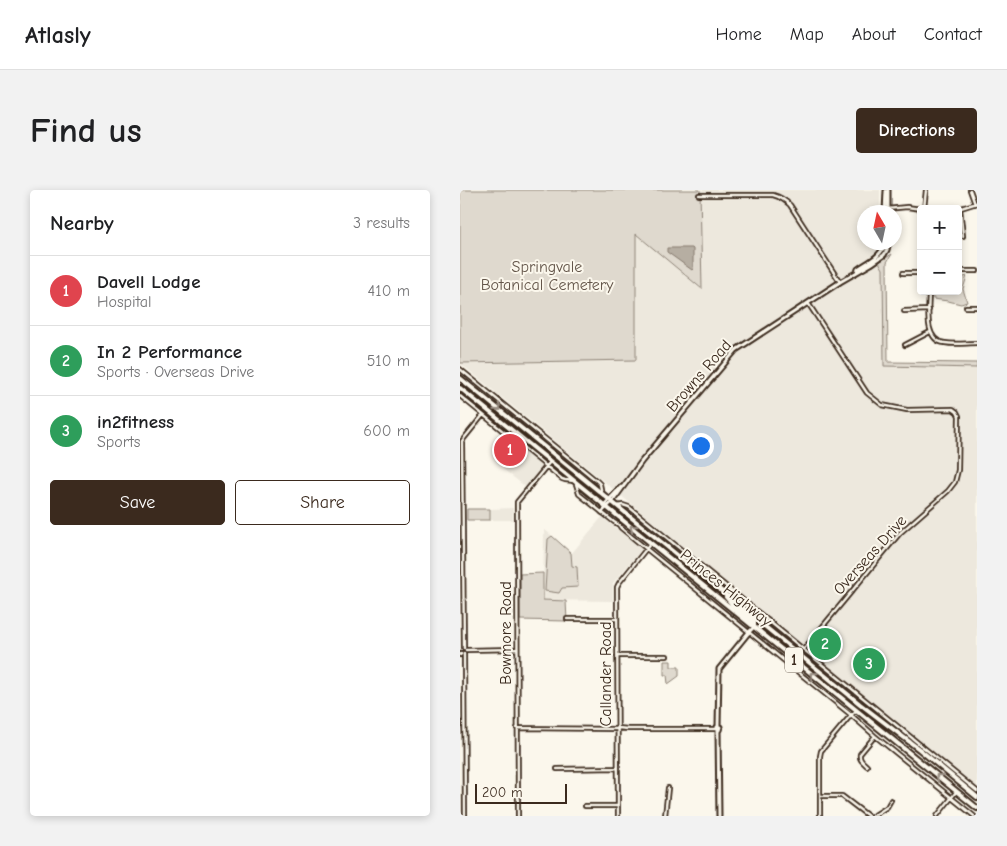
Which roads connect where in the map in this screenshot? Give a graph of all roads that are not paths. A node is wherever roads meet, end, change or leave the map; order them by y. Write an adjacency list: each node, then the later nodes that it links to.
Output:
1 (887, 190): 6 (street)
2 (926, 190): 7 (street)
3 (970, 190): 5 (street)
4 (699, 195): 16 (street)
5 (976, 203): 8 (street)
6 (887, 205)
7 (923, 205)
8 (962, 207)
9 (902, 208): 10 (street)
10 (917, 209)
11 (887, 250): 16 (street, Browns Road)
12 (964, 271): 13 (street)
13 (977, 271)
14 (904, 273): 15 (street)
15 (917, 273)
16 (840, 282): 18 (street, Browns Road)
17 (929, 295): 21 (street)
18 (808, 303): 39 (street, Browns Road); 53 (street, Overseas Drive)
19 (966, 307): 20 (street)
20 (977, 307)
21 (929, 310): 22 (street); 23 (street)
22 (904, 311)
23 (931, 332): 24 (street); 25 (street)
24 (977, 343)
25 (905, 345)
26 (460, 369): 38 (street)
27 (460, 378): 31 (highway, Princes Highway / 1, one-way to 31)
28 (460, 388): 32 (highway, Princes Highway / 1)
29 (460, 396): 30 (street)
30 (483, 415): 34 (street); 36 (street)
31 (555, 456): 32 (highway); 33 (highway, Princes Highway / 1)
32 (550, 461): 34 (street, Bowmore Road); 35 (highway, Princes Highway / 1)
33 (563, 462): 35 (highway); 38 (highway, Princes Highway / 1)
34 (546, 467): 37 (street); 52 (street, Bowmore Road)
35 (558, 467): 37 (highway, Princes Highway / 1)
36 (461, 474): 54 (street)
37 (575, 481): 40 (highway, Princes Highway / 1); 42 (street)
38 (602, 494): 39 (highway, Princes Highway / 1)
39 (610, 501): 40 (street, Browns Road); 41 (highway, Princes Highway / 1)
40 (606, 506): 42 (street, Browns Road); 43 (highway, Princes Highway / 1, one-way to 40)
41 (617, 506): 45 (highway, Princes Highway / 1); 53 (street)
42 (602, 512): 44 (street)
43 (651, 543): 44 (street, Callander Road); 48 (highway, Princes Highway / 1)
44 (646, 549): 47 (street, Callander Road); 50 (street)
45 (721, 591): 49 (highway); 57 (highway, Princes Highway / 1)
46 (567, 619): 47 (street)
47 (617, 619): 55 (street, Callander Road)
48 (748, 623): 49 (highway, Princes Highway / 1); 50 (street)
49 (754, 628): 50 (street); 58 (highway, Princes Highway / 1, one-way to 49)
50 (749, 632): 60 (street); 63 (street)
51 (460, 648): 54 (street)
52 (517, 649): 54 (street); 61 (street, Bowmore Road)
53 (804, 649): 70 (street)
54 (463, 652): 78 (street)
55 (617, 656): 56 (street); 62 (street, Callander Road)
56 (667, 656)
57 (860, 704): 59 (highway); 73 (highway, Princes Highway / 1)
58 (851, 706): 59 (highway, Princes Highway / 1); 60 (street)
59 (856, 711): 60 (street); 69 (highway, Princes Highway / 1, one-way to 59)
60 (851, 715): 64 (street); 71 (street)
61 (517, 728): 62 (street); 79 (street, Bowmore Road)
62 (618, 728): 63 (street); 66 (street, Callander Road)
63 (718, 729): 82 (street)
64 (875, 736): 65 (street); 72 (street)
65 (867, 766)
66 (618, 768): 67 (street); 76 (street, Callander Road)
67 (557, 769)
68 (668, 788): 81 (street)
69 (956, 791): 72 (street); 77 (highway, Princes Highway / 1)
70 (977, 791)
71 (820, 796): 83 (street); 84 (street)
72 (952, 797): 86 (street); 87 (street)
73 (977, 798)
74 (892, 800): 85 (street)
75 (585, 806): 76 (street)
76 (618, 806): 80 (street, Callander Road)
77 (977, 808)
78 (465, 816)
79 (518, 816)
80 (618, 816)
81 (665, 816)
82 (719, 816)
83 (820, 816)
84 (868, 816)
85 (873, 816)
86 (937, 816)
87 (974, 816)

